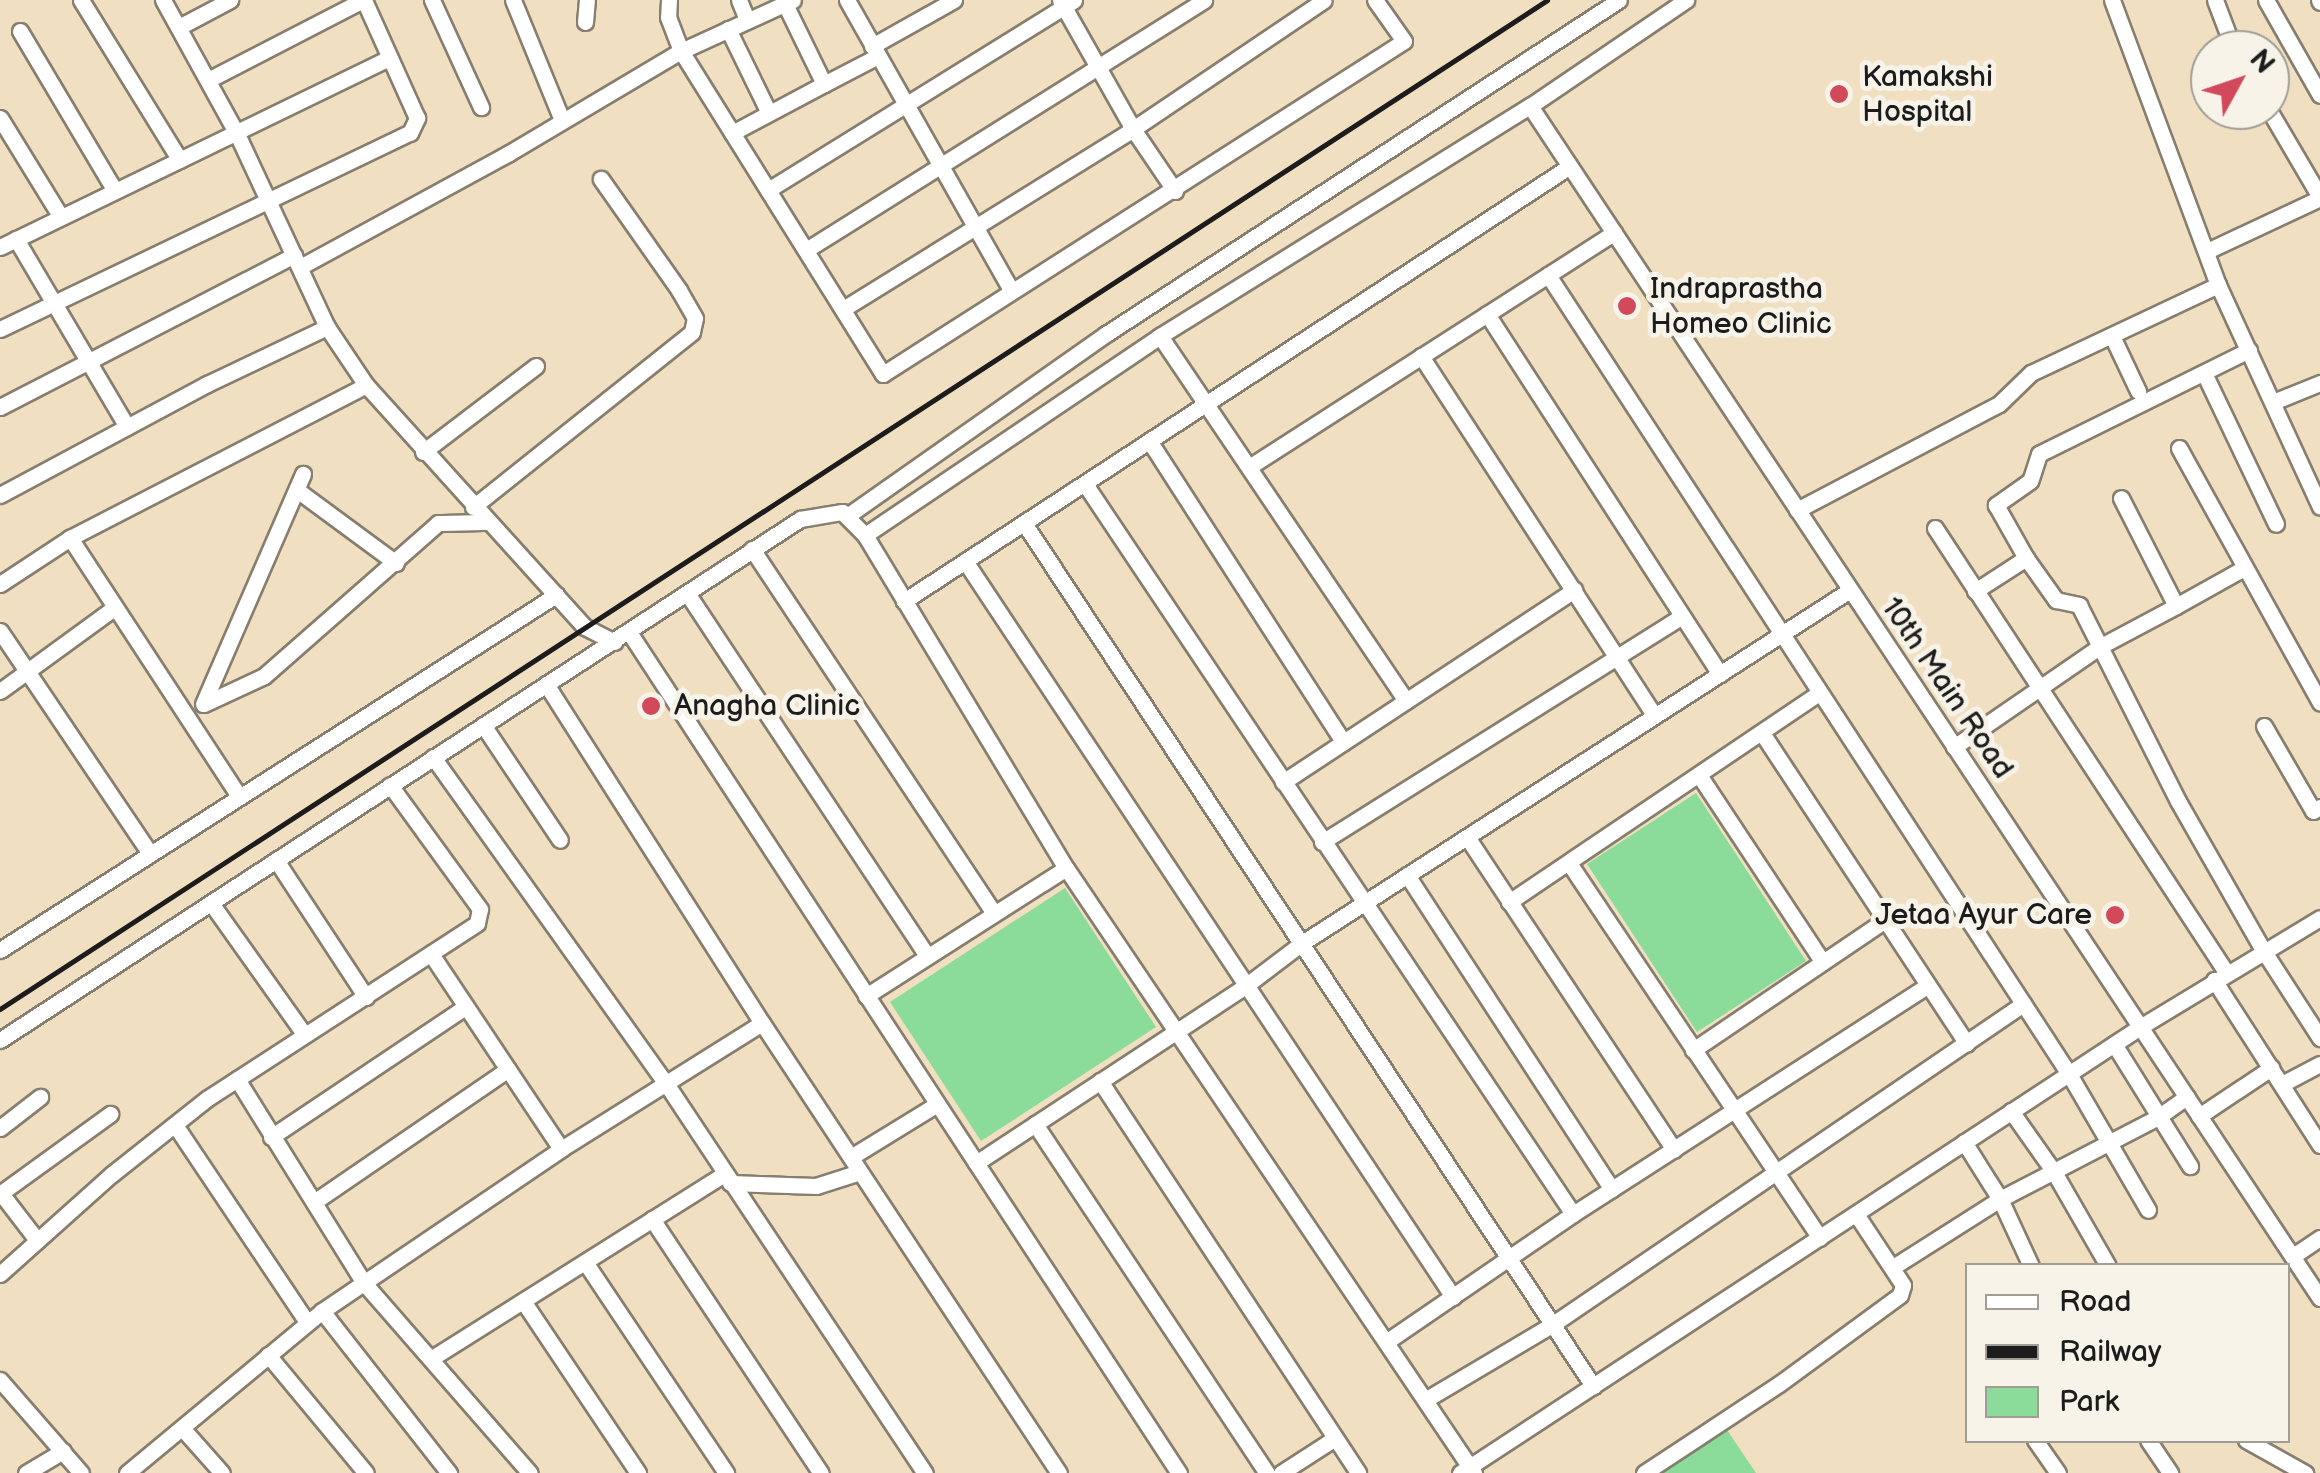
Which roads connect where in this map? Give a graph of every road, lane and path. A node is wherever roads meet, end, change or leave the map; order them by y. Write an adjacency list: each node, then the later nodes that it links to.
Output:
1 (80, 0): 45 (street)
2 (163, 0): 24 (street)
3 (230, 0): 24 (street)
4 (363, 0): 30 (street); 32 (street)
5 (432, 0): 37 (street)
6 (512, 0): 40 (street)
7 (587, 0): 23 (street)
8 (668, 0): 28 (street)
9 (739, 0): 22 (street)
10 (847, 0): 29 (street)
11 (954, 0): 29 (street)
12 (1204, 0): 31 (street)
13 (1324, 0): 41 (street)
14 (1375, 0): 51 (street)
15 (1619, 0): 93 (street)
16 (1686, 0): 36 (street)
17 (2112, 0): 59 (street)
18 (2215, 0): 26 (street)
19 (2266, 0): 34 (street)
20 (789, 2): 22 (street); 33 (street)
21 (1066, 2): 31 (street); 35 (street)
22 (747, 20): 25 (street)
23 (585, 22)
24 (180, 27): 32 (street)
25 (728, 29): 28 (street); 38 (street)
26 (2226, 30)
27 (20, 31): 50 (street)
28 (681, 51): 40 (street); 43 (street)
29 (875, 51): 33 (street); 35 (street)
30 (390, 58): 44 (street); 53 (street)
31 (1100, 68): 41 (street); 47 (street)
32 (208, 80): 44 (street)
33 (824, 84): 38 (street)
34 (2320, 95)
35 (904, 105): 47 (street); 49 (street)
36 (1530, 106): 46 (street, 10th Main Road); 69 (street)
37 (481, 107)
38 (768, 111): 43 (street)
39 (0, 118): 54 (street)
40 (562, 120): 60 (street)
41 (1133, 130): 51 (street); 55 (street)
42 (2281, 130): 52 (street)
43 (732, 133): 49 (street)
44 (237, 134): 45 (street); 53 (street)
45 (180, 160): 50 (street)
46 (1570, 166): 56 (street, 10th Main Road); 80 (street)
47 (939, 167): 55 (street); 58 (street)
48 (601, 179): 90 (street)
49 (768, 190): 58 (street)
50 (115, 191): 54 (street)
51 (1175, 191): 63 (street)
52 (2320, 198): 59 (street)
53 (270, 204): 60 (street); 64 (street)
54 (61, 217): 57 (street)
55 (972, 228): 63 (street); 65 (street)
56 (1614, 233): 61 (street); 92 (street, 10th Main Road)
57 (5, 242): 64 (street)
58 (806, 250): 65 (street)
59 (2207, 252): 62 (street)
60 (297, 261): 67 (street); 73 (street)
61 (1548, 275): 66 (street); 117 (street)
62 (2218, 285): 70 (street); 71 (street)
63 (1011, 290): 65 (street)
64 (53, 303): 68 (street); 73 (street)
65 (843, 309)
66 (1487, 314): 72 (street); 114 (street)
67 (327, 326): 77 (street); 82 (street)
68 (0, 330)
69 (1160, 336): 80 (street); 98 (street)
70 (2112, 336): 78 (street); 92 (street)
71 (2249, 350): 75 (street); 79 (street)
72 (1422, 356): 86 (street); 106 (street)
73 (90, 364): 81 (street); 82 (street)
74 (536, 366): 85 (street)
75 (2204, 373): 96 (street); 101 (street)
76 (2320, 383): 79 (street)
77 (366, 385): 85 (street); 99 (street)
78 (2138, 391)
79 (2273, 402): 91 (street)
80 (1204, 406): 83 (street); 86 (street)
81 (0, 408)
82 (126, 427): 88 (street)
83 (1150, 442): 87 (street); 135 (street)
84 (2179, 448): 104 (street)
85 (423, 452): 90 (street)
86 (1249, 467): 127 (street)
87 (1085, 484): 95 (street); 139 (street)
88 (0, 495)
89 (2121, 498): 112 (street)
90 (474, 507): 94 (street)
91 (2320, 507)
92 (1797, 510): 107 (street, 10th Main Road)
93 (848, 516): 98 (street); 100 (street)
94 (487, 522): 103 (street); 110 (street)
95 (1024, 523): 102 (street); 157 (street)
96 (2276, 524)
97 (1935, 528): 108 (street)
98 (865, 535): 111 (street)
99 (70, 538): 105 (street); 113 (street)
100 (752, 550): 109 (street); 154 (street)
101 (2026, 558): 108 (street); 119 (street)
102 (965, 561): 111 (street); 165 (street)
103 (396, 563): 129 (street); 129 (street)
104 (2244, 568): 112 (street); 128 (street)
105 (0, 584)
106 (1574, 590): 120 (street); 127 (street)
107 (1850, 590): 117 (street); 136 (street, 10th Main Road)
108 (1975, 590): 124 (street)
109 (687, 593): 116 (street); 161 (street)
110 (556, 594): 118 (street); 141 (street)
111 (904, 601): 149 (street)
112 (2176, 606): 119 (street)
113 (116, 607): 121 (street); 131 (street)
114 (1682, 616): 120 (street); 122 (street)
115 (0, 631): 121 (street)
116 (628, 632): 118 (street); 166 (street)
117 (1781, 635): 122 (street); 126 (street)
118 (614, 642): 123 (street)
119 (2099, 647): 124 (street); 159 (street)
120 (1616, 656): 130 (street); 145 (street)
121 (28, 668): 125 (street); 146 (street)
122 (1720, 674): 130 (street)
123 (546, 684): 132 (street); 170 (street)
124 (2036, 687): 136 (street); 163 (street)
125 (0, 691)
126 (1819, 693): 134 (street); 168 (street)
127 (1406, 701): 135 (street)
128 (2320, 702)
129 (204, 704): 131 (street)
130 (1656, 716): 143 (street)
131 (185, 717): 141 (street)
132 (484, 724): 137 (street); 144 (street)
133 (2264, 726): 142 (street)
134 (1762, 732): 138 (street); 156 (street)
135 (1342, 742): 139 (street)
136 (1954, 748): 171 (street, 10th Main Road)
137 (433, 757): 140 (street); 186 (street)
138 (1698, 776): 148 (street); 162 (street)
139 (1282, 782): 145 (street)
140 (390, 786): 147 (street); 160 (street)
141 (238, 796): 146 (street)
142 (2320, 807)
143 (1466, 837): 150 (street); 151 (street)
144 (560, 840)
145 (1322, 842): 153 (street)
146 (150, 853): 158 (street)
147 (276, 860): 152 (street); 167 (street)
148 (1569, 863): 151 (street); 178 (street)
149 (1066, 868): 154 (street); 172 (street)
150 (1408, 875): 153 (street); 211 (street)
151 (1510, 902): 203 (street)
152 (211, 903): 173 (street); 175 (street)
153 (1363, 904): 157 (street); 216 (street)
154 (994, 913): 161 (street)
155 (2320, 919): 159 (street)
156 (1885, 920): 162 (street); 164 (street)
157 (1302, 944): 165 (street); 223 (street)
158 (0, 950)
159 (2263, 950): 163 (street); 174 (street)
160 (431, 954): 167 (street); 169 (street)
161 (927, 956): 166 (street)
162 (1823, 962): 178 (street)
163 (2220, 976): 171 (street); 180 (street)
164 (1928, 985): 176 (street); 190 (street)
165 (1244, 987): 172 (street); 230 (street)
166 (866, 996): 189 (street)
167 (366, 997): 173 (street)
168 (2023, 1004): 176 (street); 182 (street)
169 (465, 1007): 181 (street); 198 (street)
170 (762, 1022): 186 (street); 204 (street)
171 (2140, 1027): 177 (street); 187 (street, 10th Main Road)
172 (1175, 1032): 184 (street); 236 (street)
173 (304, 1034): 183 (street)
174 (2320, 1038)
175 (0, 1040)
176 (1967, 1044): 209 (street)
177 (2114, 1044): 182 (street); 194 (street)
178 (1693, 1050): 190 (street)
179 (2320, 1064): 185 (street)
180 (2271, 1068): 185 (street); 193 (street)
181 (508, 1069): 202 (street); 214 (street)
182 (2069, 1074): 191 (street); 200 (street)
183 (237, 1078): 196 (street); 198 (street)
184 (1100, 1081): 195 (street); 243 (street)
185 (2282, 1084): 201 (street)
186 (666, 1085): 202 (street); 210 (street)
187 (2187, 1096): 193 (street, 10th Main Road); 194 (street)
188 (40, 1098): 197 (street)
189 (937, 1104): 204 (street); 205 (street)
190 (1734, 1112): 203 (street); 209 (street)
191 (2012, 1112): 199 (street); 208 (street)
192 (110, 1114): 212 (street)
193 (2200, 1116): 222 (street, 10th Main Road)
194 (2158, 1117): 200 (street); 206 (street)
195 (1036, 1124): 205 (street); 262 (street)
196 (175, 1125): 221 (street); 234 (street)
197 (0, 1128)
198 (271, 1138): 214 (street)
199 (1964, 1142): 213 (street); 217 (street)
200 (2106, 1144): 208 (street); 215 (street)
201 (2320, 1145)
202 (560, 1149): 229 (street)
203 (1674, 1150): 211 (street)
204 (851, 1157): 207 (street)
205 (976, 1163): 261 (street)
206 (2190, 1166)
207 (860, 1172): 210 (street); 260 (street)
208 (2054, 1172): 213 (street); 226 (street)
209 (1775, 1173): 219 (street); 235 (street)
210 (727, 1179): 218 (street); 259 (street)
211 (1612, 1189): 216 (street)
212 (0, 1192): 221 (street)
213 (2000, 1199): 225 (street); 227 (street)
214 (314, 1202): 229 (street)
215 (2148, 1210)
216 (1573, 1214): 223 (street)
217 (1856, 1214): 219 (street); 227 (street)
218 (652, 1219): 224 (street); 258 (street)
219 (1820, 1238): 240 (street)
220 (2320, 1238): 222 (street)
221 (36, 1240): 228 (street)
222 (2293, 1256): 231 (street, 10th Main Road)
223 (1510, 1257): 230 (street); 235 (street)
224 (585, 1262): 232 (street); 257 (street)
225 (2029, 1263)
226 (2106, 1263)
227 (1892, 1266): 265 (street)
228 (0, 1274)
229 (364, 1284): 233 (street); 238 (street)
230 (1453, 1297): 236 (street)
231 (2320, 1298)
232 (523, 1301): 238 (street); 256 (street)
233 (322, 1311): 234 (street); 254 (street)
234 (307, 1322): 237 (street)
235 (1553, 1324): 240 (street); 241 (street)
236 (1386, 1342): 241 (street)
237 (268, 1355): 242 (street); 253 (street)
238 (432, 1358): 255 (street)
239 (0, 1380): 247 (street)
240 (1593, 1386): 248 (street)
241 (1425, 1400): 248 (street)
242 (182, 1428): 251 (street); 252 (street)
243 (1335, 1438): 263 (street); 264 (street)
244 (2037, 1443): 266 (street)
245 (2150, 1443): 267 (street)
246 (2251, 1443): 268 (street)
247 (63, 1451): 249 (street); 250 (street)
248 (1468, 1471)
249 (26, 1473)
250 (81, 1473)
251 (126, 1473)
252 (222, 1473)
253 (366, 1473)
254 (449, 1473)
255 (530, 1473)
256 (638, 1473)
257 (726, 1473)
258 (821, 1473)
259 (925, 1473)
260 (1059, 1473)
261 (1179, 1473)
262 (1267, 1473)
263 (1281, 1473)
264 (1358, 1473)
265 (1644, 1473)
266 (2058, 1473)
267 (2170, 1473)
268 (2305, 1473)

